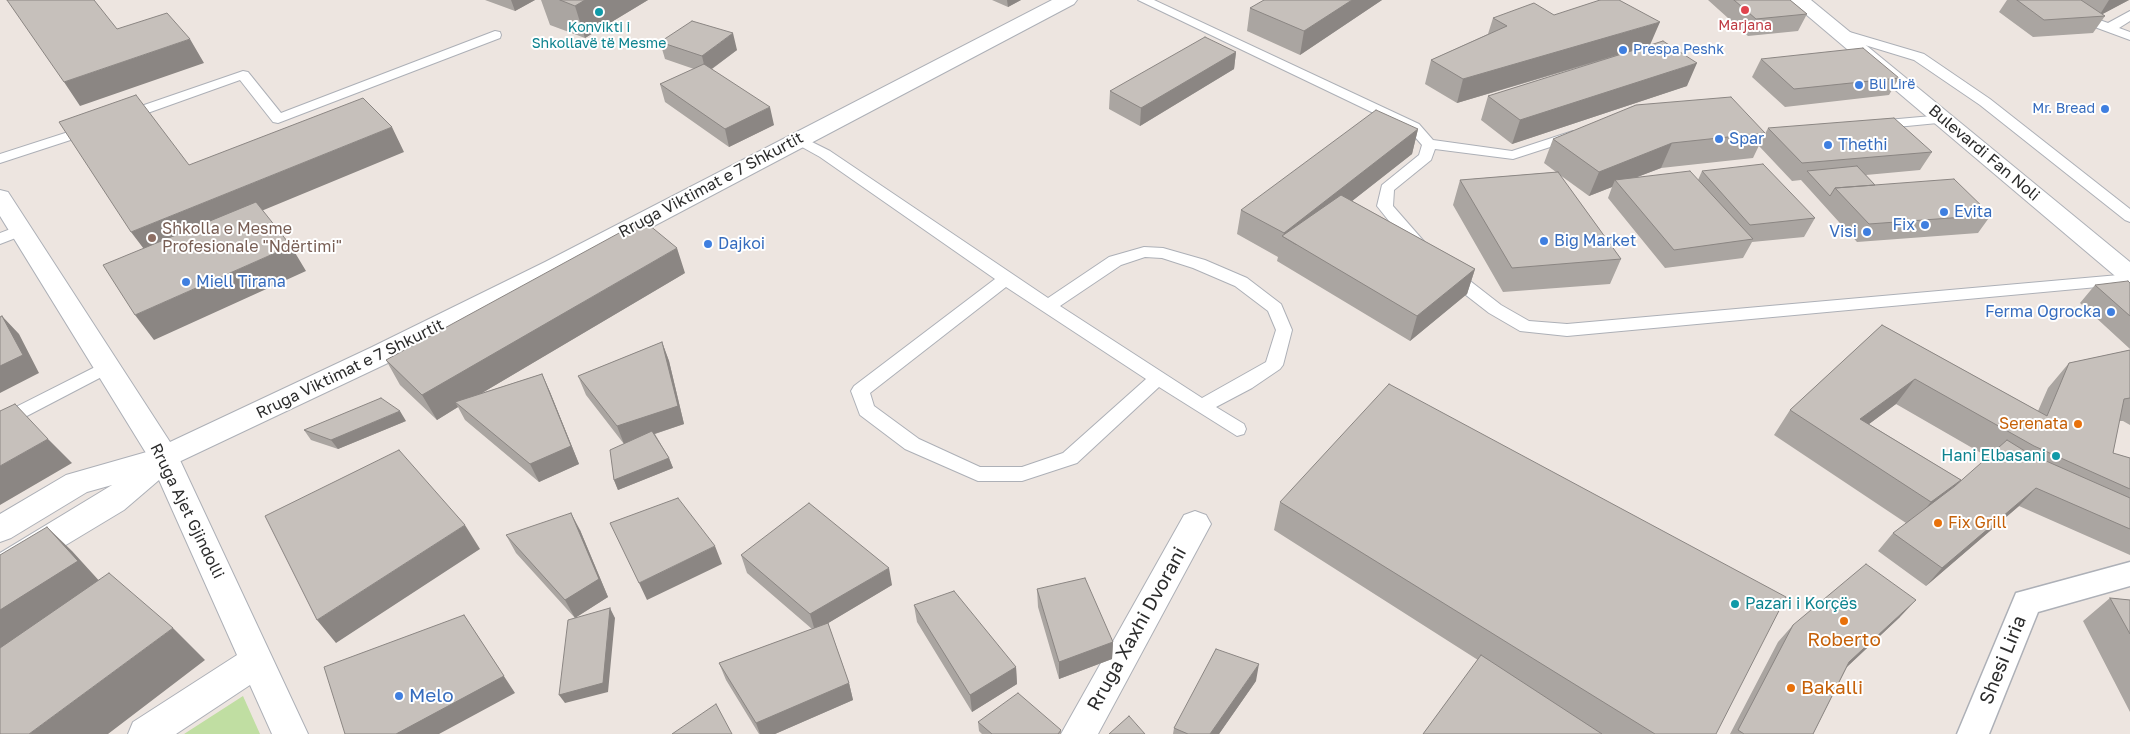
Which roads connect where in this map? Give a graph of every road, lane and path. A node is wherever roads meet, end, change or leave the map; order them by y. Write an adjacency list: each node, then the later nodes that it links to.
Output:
1 (1067, 0): 13 (street, Rruga Viktimat e 7 Shkurtit)
2 (1144, 0): 14 (lane)
3 (1799, 0): 7 (street, Bulevardi Fan Noli)
4 (2066, 12): 6 (lane)
5 (2130, 15): 6 (lane)
6 (2110, 28): 9 (lane)
7 (1836, 32): 10 (street, Bulevardi Fan Noli); 17 (lane)
8 (495, 35): 15 (lane)
9 (2130, 36)
10 (1943, 119): 11 (lane); 19 (street, Bulevardi Fan Noli)
11 (1864, 127)
12 (1586, 131): 14 (lane)
13 (798, 139): 20 (lane); 28 (street, Rruga Viktimat e 7 Shkurtit)
14 (1428, 144): 21 (lane)
15 (0, 159)
16 (0, 197): 18 (street, Rruga Ajet Gjindolli)
17 (2130, 218)
18 (11, 235): 23 (street, Rruga Ajet Gjindolli)
19 (2130, 275)
20 (1006, 279): 22 (lane); 24 (lane)
21 (2130, 279)
22 (1048, 306): 24 (lane); 25 (lane)
23 (106, 367): 26 (lane); 28 (street, Rruga Ajet Gjindolli)
24 (1158, 378): 25 (lane)
25 (1202, 406): 27 (lane)
26 (0, 423)
27 (1237, 430)
28 (164, 458): 30 (street, Rruga Viktimat e 7 Shkurtit); 31 (street, Rruga Viktimat e 7 Shkurtit); 33 (street, Rruga Ajet Gjindolli)
29 (1196, 524): 36 (street, Rruga Xaxhi Dvorani)
30 (0, 529)
31 (0, 569)
32 (2130, 574): 37 (street, Shesi Liria)
33 (257, 661): 34 (street); 35 (street, Rruga Ajet Gjindolli)
34 (146, 734)
35 (290, 734)
36 (1079, 734)
37 (1973, 734)

